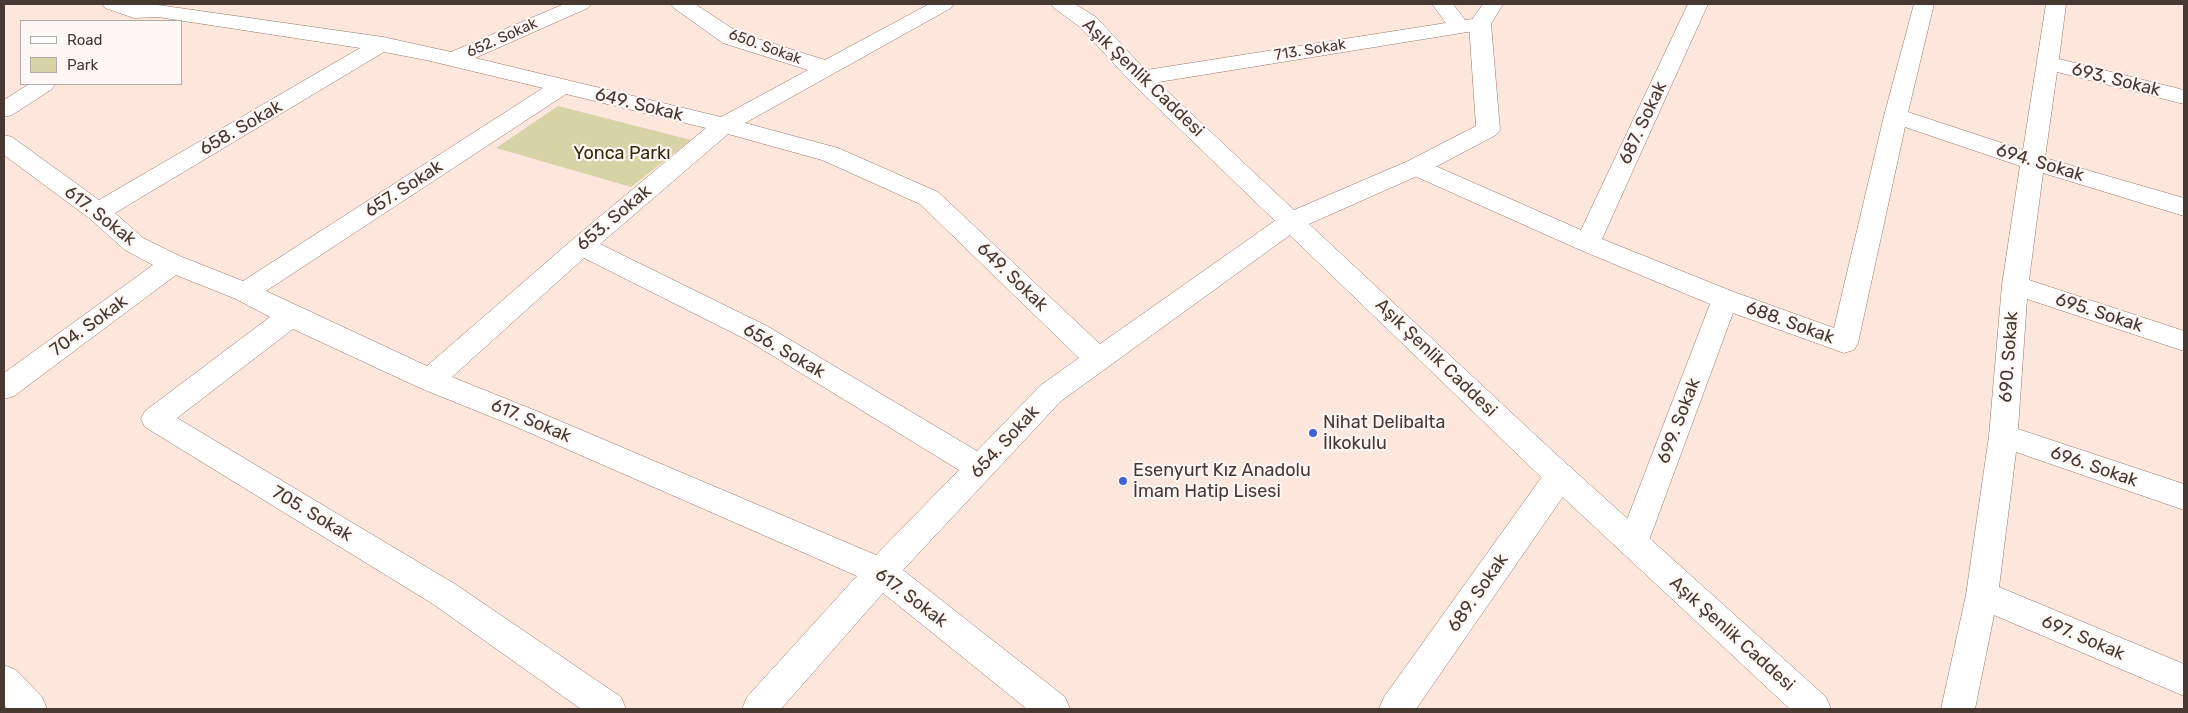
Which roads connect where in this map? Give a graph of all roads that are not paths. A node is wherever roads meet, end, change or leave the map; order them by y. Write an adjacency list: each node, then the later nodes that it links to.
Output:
1 (112, 4): 11 (street, 649. Sokak)
2 (581, 4): 14 (street, 652. Sokak)
3 (681, 4): 16 (street, 650. Sokak)
4 (944, 4): 16 (street, 653. Sokak)
5 (1062, 4): 17 (street, Aşık Şenlik Caddesi)
6 (1442, 4): 12 (street)
7 (1493, 4): 12 (street)
8 (1698, 4): 30 (street, 687. Sokak)
9 (1924, 4): 22 (street, 688. Sokak)
10 (2056, 4): 15 (street, 690. Sokak)
11 (159, 12): 13 (street, 649. Sokak)
12 (1470, 25): 17 (street, 713. Sokak); 26 (street, 654. Sokak)
13 (384, 44): 14 (street, 649. Sokak); 28 (street, 658. Sokak)
14 (452, 60): 19 (street, 649. Sokak)
15 (2047, 63): 20 (street, 693. Sokak); 25 (street, 690. Sokak)
16 (826, 68): 23 (street, 653. Sokak)
17 (1140, 78): 29 (street, Aşık Şenlik Caddesi)
18 (42, 85): 21 (street)
19 (563, 86): 23 (street, 649. Sokak); 34 (street, 657. Sokak)
20 (2184, 97)
21 (4, 110)
22 (1896, 116): 25 (street, 694. Sokak); 35 (street, 688. Sokak)
23 (724, 126): 31 (street, 653. Sokak); 38 (street, 649. Sokak)
24 (4, 143): 28 (street, 617. Sokak)
25 (2032, 162): 27 (street, 694. Sokak); 33 (street, 690. Sokak)
26 (1416, 167): 29 (street, 654. Sokak); 30 (street, 688. Sokak)
27 (2184, 207)
28 (98, 212): 32 (street, 617. Sokak)
29 (1292, 221): 38 (street, 654. Sokak); 43 (street, Aşık Şenlik Caddesi)
30 (1587, 243): 35 (street, 688. Sokak)
31 (581, 246): 39 (street, 653. Sokak); 42 (street, 656. Sokak)
32 (173, 264): 34 (street, 617. Sokak); 40 (street, 704. Sokak)
33 (2014, 285): 37 (street, 695. Sokak); 41 (street, 690. Sokak)
34 (245, 292): 36 (street, 617. Sokak)
35 (1725, 299): 45 (street, 699. Sokak)
36 (291, 316): 39 (street, 617. Sokak); 51 (street, 705. Sokak)
37 (2184, 341)
38 (1098, 359): 42 (street, 654. Sokak)
39 (430, 380): 46 (street, 617. Sokak)
40 (4, 388)
41 (2003, 436): 44 (street, 696. Sokak); 47 (street, 690. Sokak)
42 (981, 468): 46 (street, 654. Sokak)
43 (1560, 476): 45 (street, Aşık Şenlik Caddesi); 54 (street, 689. Sokak)
44 (2184, 497)
45 (1632, 543): 55 (street, Aşık Şenlik Caddesi)
46 (881, 572): 52 (street, 654. Sokak); 53 (street, 617. Sokak)
47 (1982, 595): 49 (street, 697. Sokak); 56 (street, 690. Sokak)
48 (4, 680): 50 (street)
49 (2184, 680)
50 (30, 709)
51 (609, 709)
52 (759, 709)
53 (1053, 709)
54 (1396, 709)
55 (1814, 709)
56 (1958, 709)

